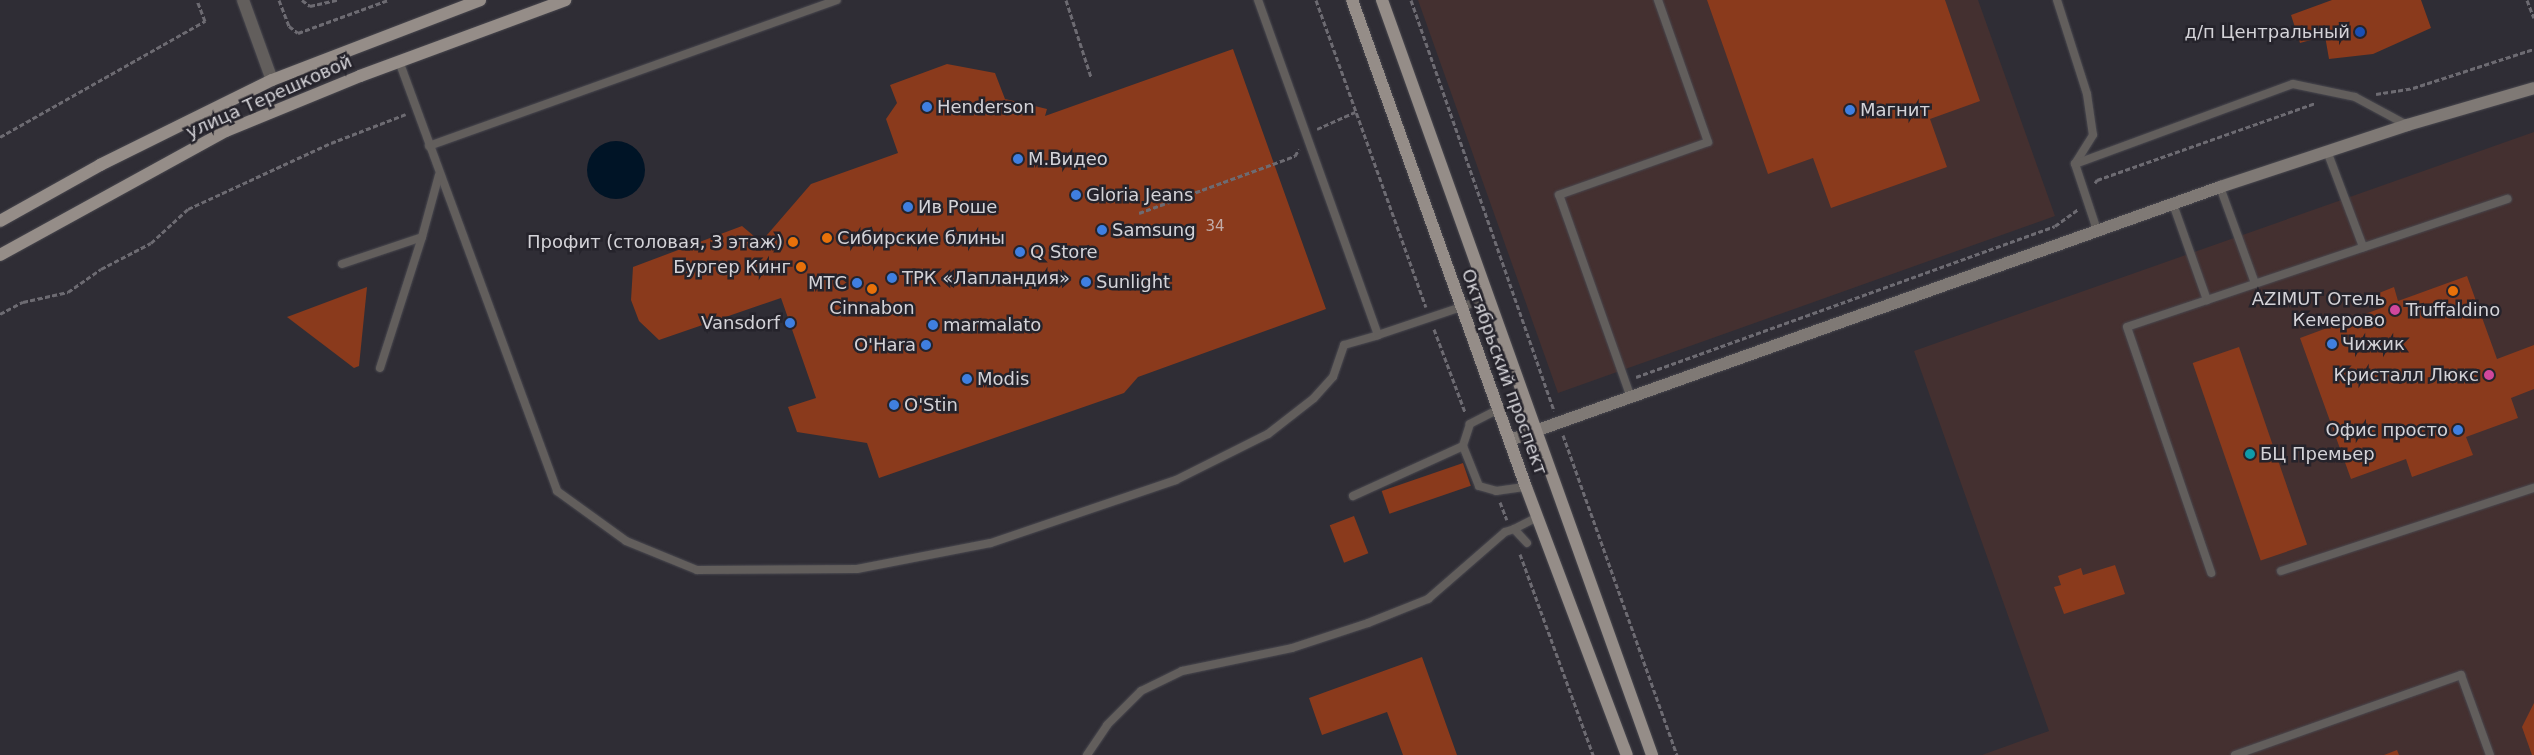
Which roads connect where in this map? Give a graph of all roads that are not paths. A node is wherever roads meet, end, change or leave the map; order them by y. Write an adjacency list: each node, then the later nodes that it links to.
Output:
1 (243, 0): 11 (street)
2 (480, 0): 11 (main road, улица Терешковой)
3 (565, 0): 10 (main road, улица Терешковой)
4 (837, 0): 14 (lane)
5 (1258, 0): 31 (lane)
6 (1352, 0): 30 (main road, Октябрьский проспект)
7 (1382, 0): 28 (main road, Октябрьский проспект)
8 (1658, 0): 33 (lane)
9 (2057, 0): 16 (lane)
10 (399, 61): 14 (lane); 25 (main road, улица Терешковой)
11 (272, 80): 21 (main road, улица Терешковой)
12 (2534, 88): 13 (street)
13 (2407, 125): 15 (street); 16 (lane)
14 (429, 146): 17 (lane)
15 (2327, 150): 18 (street); 24 (lane)
16 (2075, 164): 22 (lane)
17 (440, 174): 23 (lane); 31 (lane)
18 (2220, 187): 20 (street); 27 (lane)
19 (2507, 199): 24 (lane)
20 (2173, 204): 22 (street); 29 (lane)
21 (0, 221)
22 (2098, 230): 33 (street)
23 (422, 237): 26 (lane); 32 (lane)
24 (2363, 246): 27 (lane)
25 (0, 255)
26 (342, 264)
27 (2255, 283): 29 (lane)
28 (1488, 298): 30 (lane); 35 (main road, Октябрьский проспект)
29 (2207, 300): 45 (lane)
30 (1462, 306): 31 (lane); 34 (main road, Октябрьский проспект)
31 (1378, 335)
32 (380, 368)
33 (1630, 395): 35 (street)
34 (1499, 409): 36 (main road, Октябрьский проспект); 37 (lane)
35 (1535, 430): 36 (street); 48 (main road, Октябрьский проспект)
36 (1510, 440): 38 (main road, Октябрьский проспект)
37 (1463, 446): 38 (lane); 40 (lane)
38 (1526, 487): 41 (main road, Октябрьский проспект)
39 (2534, 488): 44 (lane)
40 (1353, 496)
41 (1538, 517): 42 (lane); 47 (main road, Октябрьский проспект)
42 (1514, 529): 43 (lane); 46 (lane)
43 (1526, 542)
44 (2281, 571)
45 (2211, 572)
46 (1087, 755)
47 (1627, 755)
48 (1652, 755)
49 (2235, 755): 50 (lane)
50 (2490, 755)

